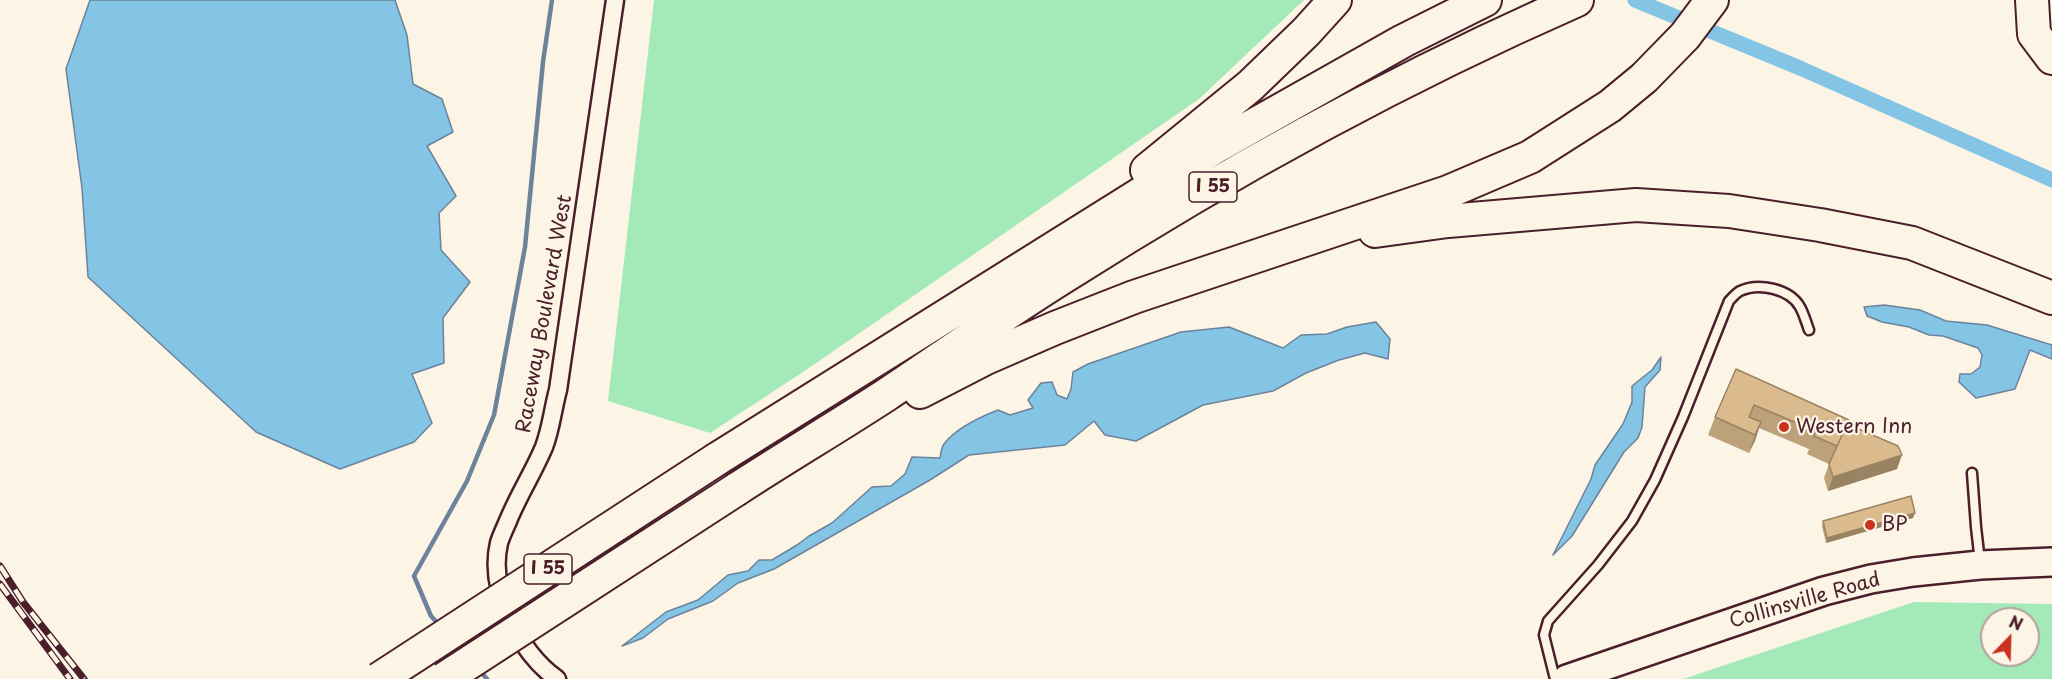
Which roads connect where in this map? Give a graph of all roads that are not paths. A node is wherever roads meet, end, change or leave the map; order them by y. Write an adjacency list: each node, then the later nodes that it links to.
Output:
1 (615, 0): 18 (street, Raceway Boulevard West)
2 (1335, 0): 8 (highway)
3 (1485, 0): 8 (highway, I 55)
4 (1712, 0): 9 (highway)
5 (2031, 0): 7 (highway)
6 (1569, 4): 12 (highway, I 55)
7 (2052, 58)
8 (1098, 220): 16 (highway, I 55, bridge)
9 (1299, 241): 10 (highway); 12 (highway)
10 (2052, 298)
11 (1809, 330): 19 (lane)
12 (883, 396): 17 (highway, I 55, bridge)
13 (1972, 473): 15 (lane)
14 (2052, 562): 15 (main road, Collinsville Road)
15 (1980, 565): 20 (main road, Collinsville Road)
16 (379, 679)
17 (444, 679)
18 (557, 679)
19 (1555, 679)
20 (1567, 679)

